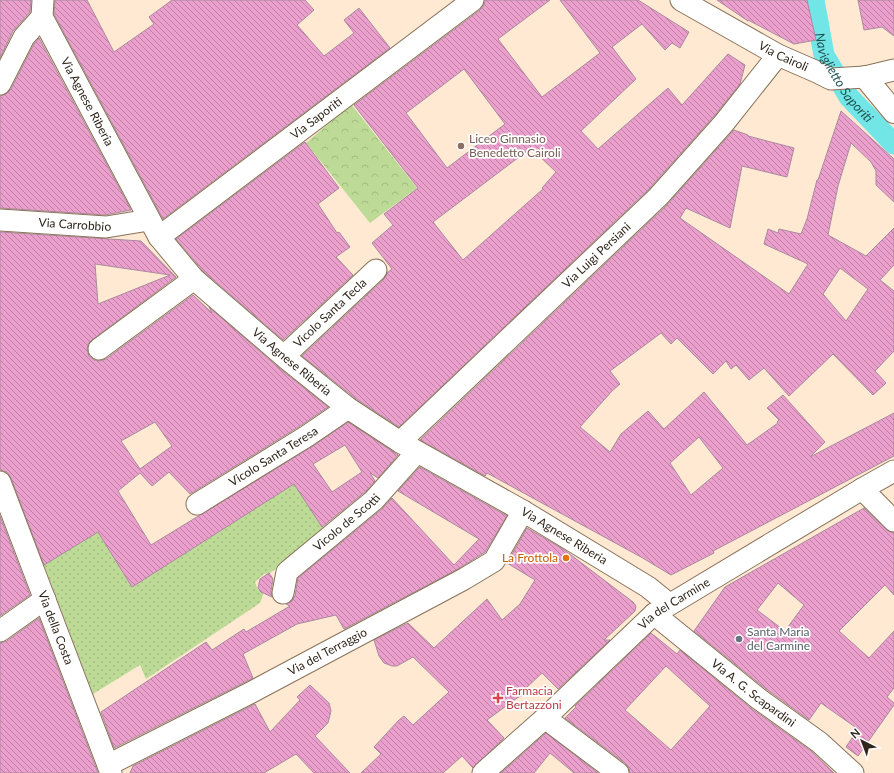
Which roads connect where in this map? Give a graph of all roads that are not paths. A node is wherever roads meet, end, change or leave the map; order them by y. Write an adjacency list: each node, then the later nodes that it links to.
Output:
1 (473, 0): 10 (street, Via Saporiti)
2 (681, 0): 4 (street, Via Cairoli)
3 (42, 9): 7 (street); 10 (street, Via Agnese Riberia)
4 (778, 55): 6 (street, Via Cairoli); 16 (street, Via Luigi Persiani)
5 (894, 70): 6 (street)
6 (847, 78): 8 (street)
7 (0, 84)
8 (894, 112)
9 (0, 220): 10 (street, Via Carrobbio)
10 (154, 229): 12 (street, Via Agnese Riberia)
11 (376, 270): 14 (street, Vicolo Santa Tecla)
12 (194, 279): 13 (street); 14 (street, Via Agnese Riberia)
13 (100, 349)
14 (284, 356): 15 (street, Via Agnese Riberia)
15 (348, 408): 16 (street, Via Agnese Riberia); 20 (street, Vicolo Santa Teresa)
16 (409, 447): 21 (street, Via Agnese Riberia); 23 (street, Vicolo de Scotti)
17 (894, 472): 19 (street, Via del Carmine)
18 (0, 482): 24 (street, Via della Costa)
19 (862, 489): 22 (street); 25 (street, Via del Carmine)
20 (197, 504)
21 (523, 512): 25 (street, Via Agnese Riberia); 28 (street, Via del Terraggio)
22 (894, 521)
23 (283, 593)
24 (45, 599): 26 (street); 28 (street, Via della Costa)
25 (662, 609): 27 (street, Via del Carmine); 31 (street, Via A. G. Scapardini)
26 (0, 631)
27 (545, 718): 29 (street, Via del Carmine); 30 (street)
28 (110, 769)
29 (483, 773)
30 (618, 773)
31 (853, 773)

